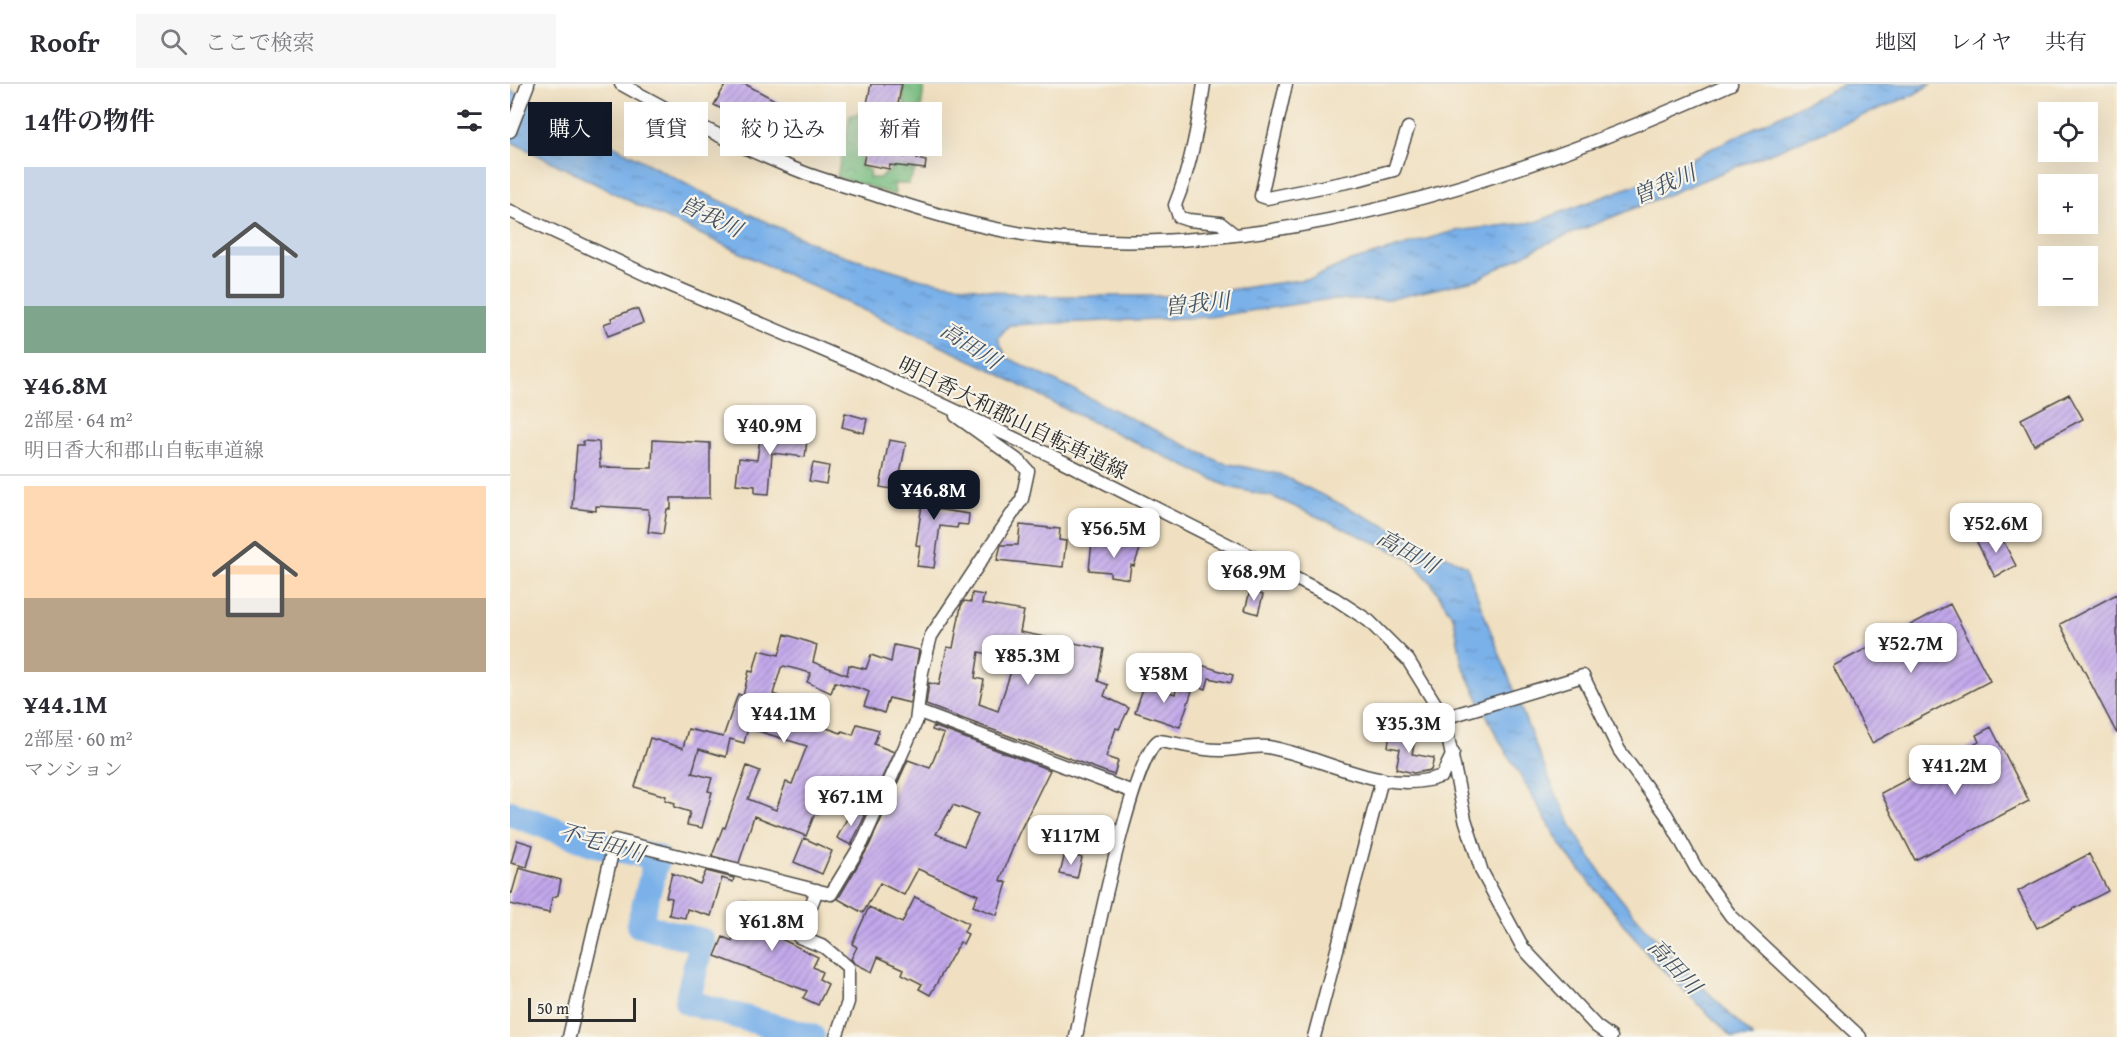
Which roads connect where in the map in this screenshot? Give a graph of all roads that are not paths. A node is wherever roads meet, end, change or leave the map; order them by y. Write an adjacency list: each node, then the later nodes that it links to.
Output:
1 (528, 84): 7 (street)
2 (621, 84): 9 (street)
3 (1204, 84): 9 (street)
4 (1286, 84): 6 (street)
5 (1731, 84): 9 (street)
6 (1408, 128)
7 (510, 130)
8 (510, 211): 10 (street, 明日香大和郡山自転車道線)
9 (1235, 235)
10 (939, 403): 11 (street); 12 (street, 明日香大和郡山自転車道線)
11 (919, 712): 15 (street); 16 (street)
12 (1448, 717): 13 (street, 明日香大和郡山自転車道線); 22 (street)
13 (1453, 753): 14 (street); 21 (street, 明日香大和郡山自転車道線)
14 (1382, 779): 15 (street); 20 (street)
15 (1133, 792): 19 (street)
16 (817, 890): 17 (street); 18 (street)
17 (569, 1037)
18 (836, 1037)
19 (1076, 1037)
20 (1314, 1037)
21 (1611, 1037)
22 (1860, 1037)

